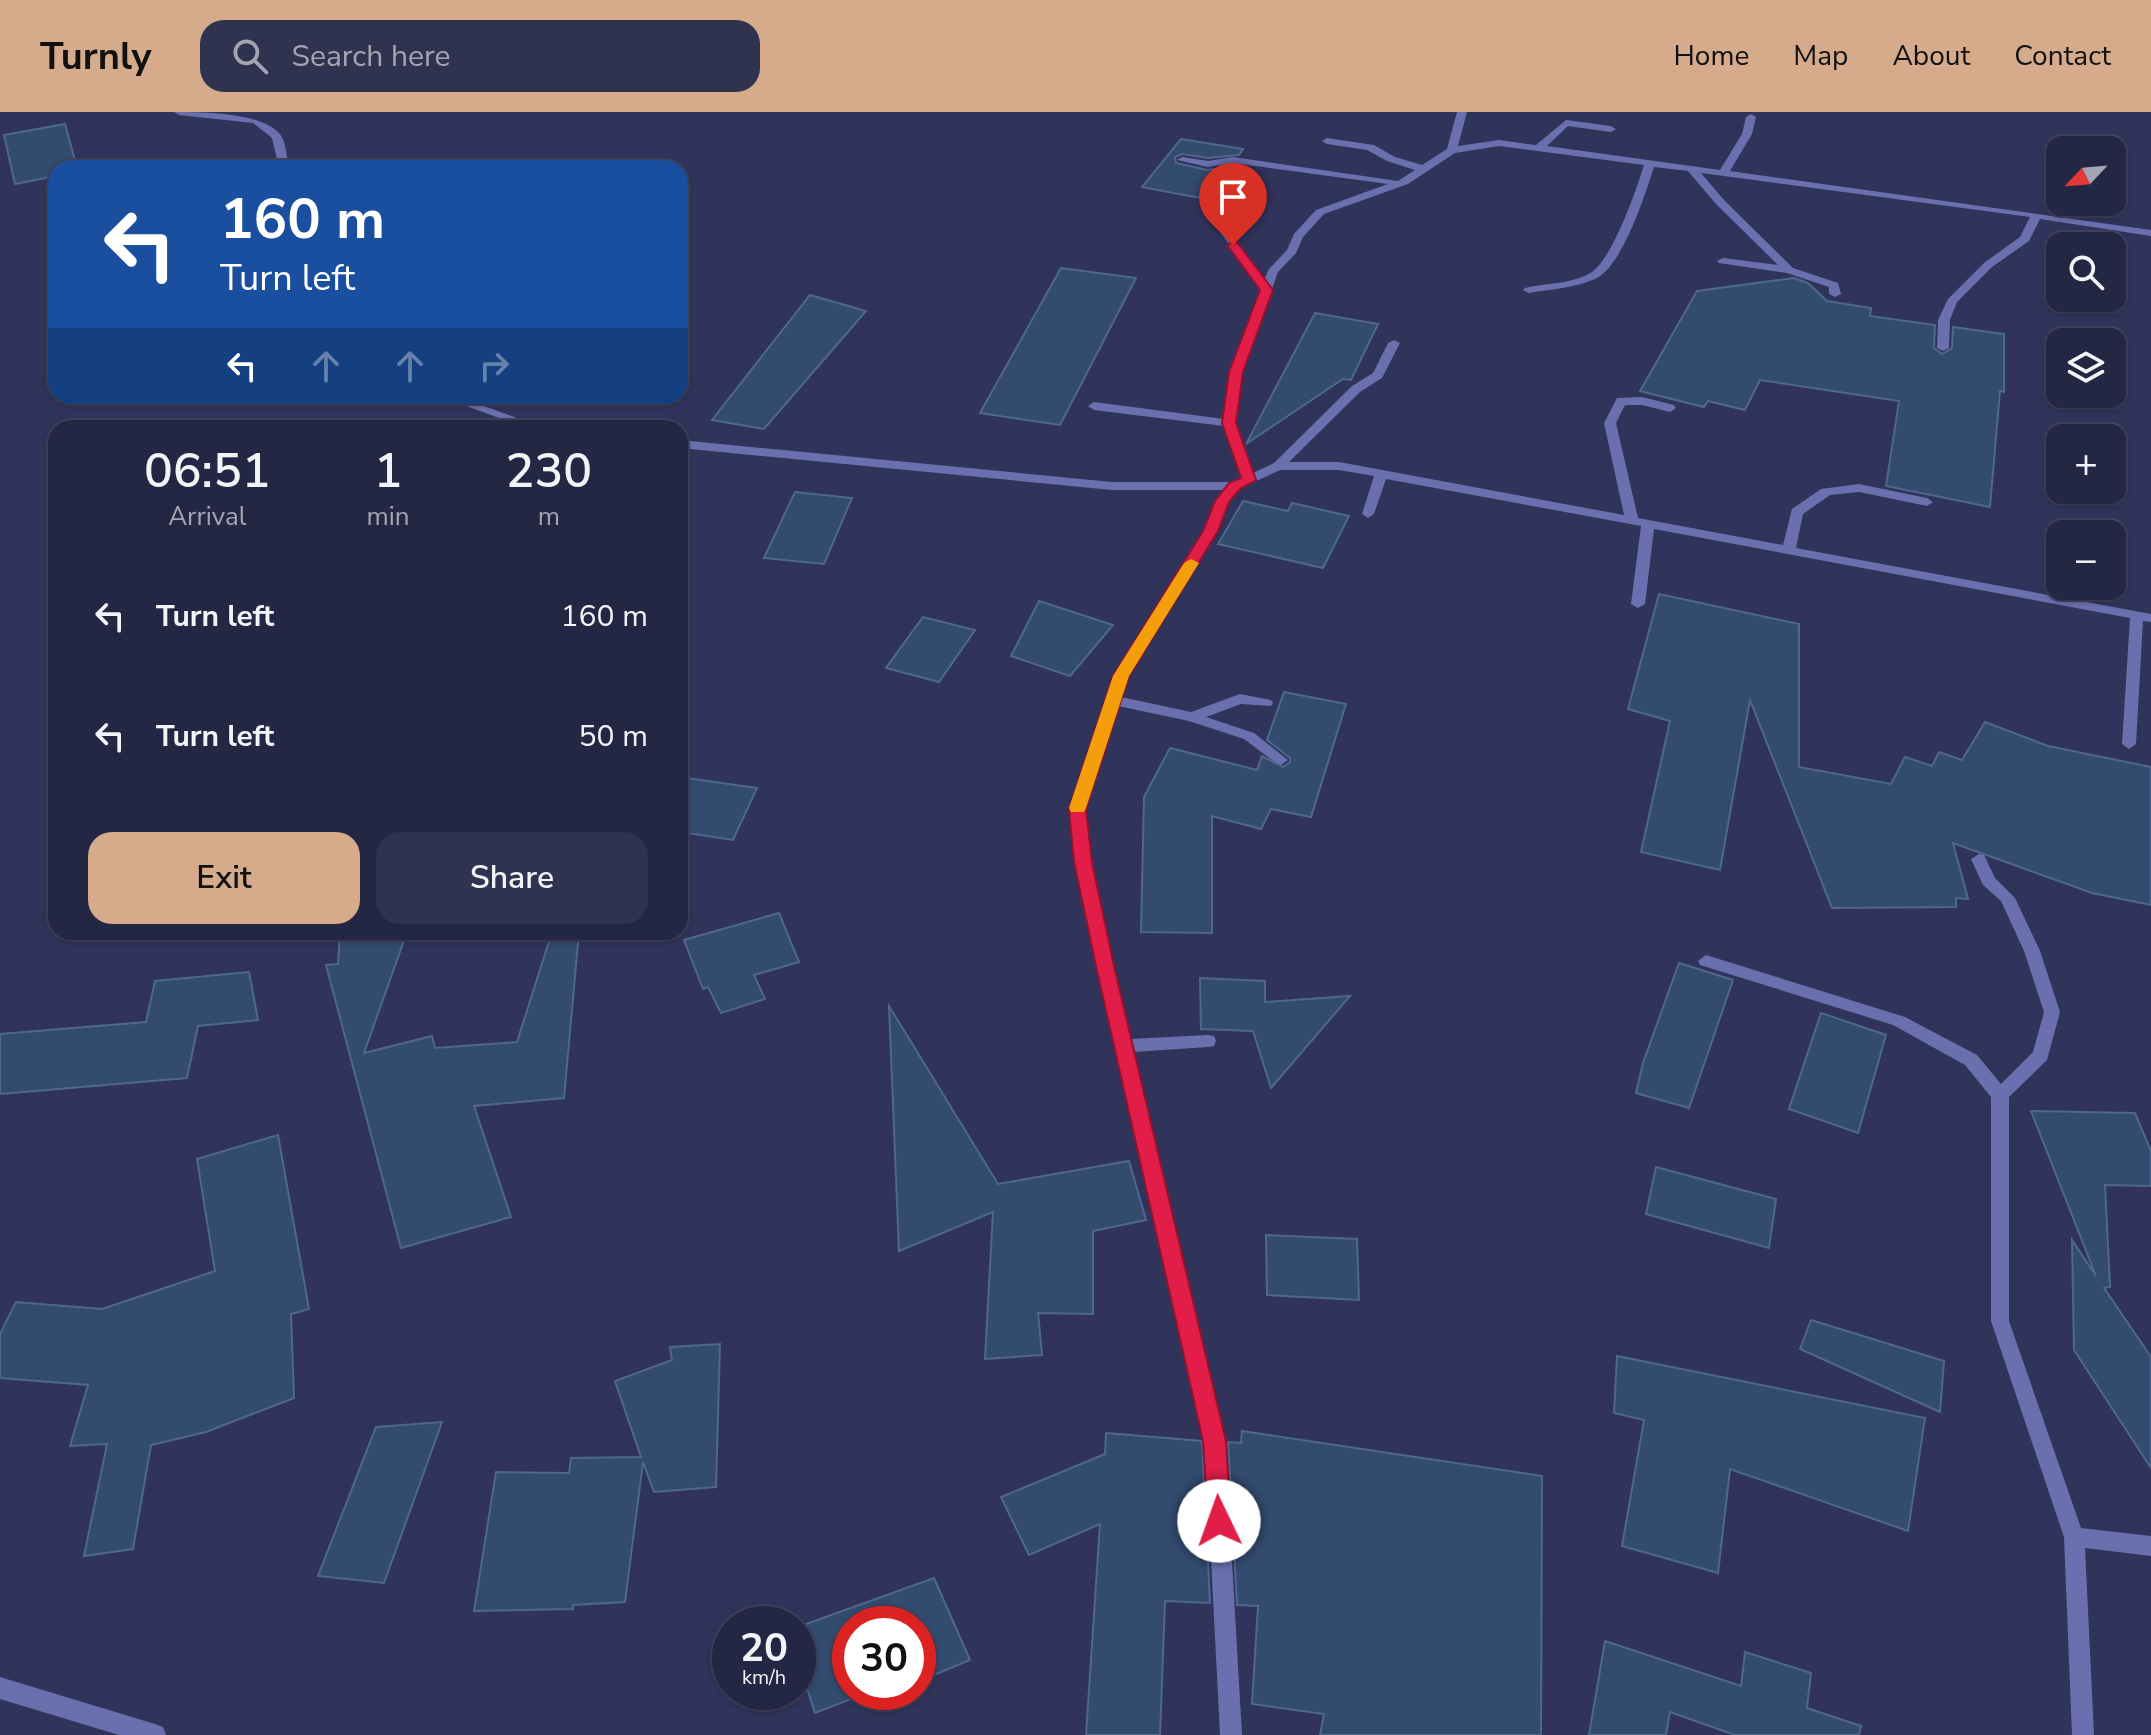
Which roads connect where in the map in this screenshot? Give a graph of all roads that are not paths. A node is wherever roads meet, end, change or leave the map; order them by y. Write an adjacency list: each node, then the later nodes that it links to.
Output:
1 (179, 112): 8 (street)
2 (1462, 112): 7 (street)
3 (1751, 117): 13 (street)
4 (1611, 129): 6 (street)
5 (1327, 141): 12 (street)
6 (1539, 148): 7 (street); 10 (street)
7 (1452, 150): 12 (street)
8 (282, 160)
9 (1182, 160): 14 (street)
10 (1650, 162): 11 (street); 21 (street)
11 (1690, 167): 13 (street); 19 (street)
12 (1423, 169): 14 (street)
13 (1724, 172): 16 (street)
14 (1400, 183): 20 (street)
15 (1219, 198): 20 (street)
16 (2036, 215): 17 (street); 24 (street)
17 (2151, 233)
18 (1723, 261): 19 (street)
19 (1789, 270): 22 (street)
20 (1266, 290): 29 (street)
21 (1529, 290)
22 (1835, 294)
23 (1394, 343): 31 (street)
24 (1943, 348)
25 (468, 404): 28 (street)
26 (1094, 406): 29 (street)
27 (1670, 408): 36 (street)
28 (515, 420)
29 (1229, 423): 33 (street)
30 (688, 445): 33 (street)
31 (1278, 466): 32 (street); 33 (street)
32 (1381, 474): 35 (street); 36 (street)
33 (1242, 483): 40 (street)
34 (1927, 502): 37 (street)
35 (1368, 514)
36 (1640, 522): 37 (street); 38 (street)
37 (1789, 550): 39 (street)
38 (1638, 604)
39 (2144, 617): 43 (street)
40 (1113, 700): 42 (street); 48 (street)
41 (1266, 703): 42 (street)
42 (1192, 717): 44 (street)
43 (2129, 744)
44 (1281, 760)
45 (1979, 859): 49 (street)
46 (1706, 961): 49 (street)
47 (1208, 1041): 48 (street)
48 (1125, 1046): 54 (street)
49 (2000, 1095): 50 (street)
50 (2074, 1537): 51 (street); 55 (street)
51 (2151, 1546)
52 (0, 1688): 53 (street)
53 (155, 1735)
54 (1231, 1735)
55 (2083, 1735)

